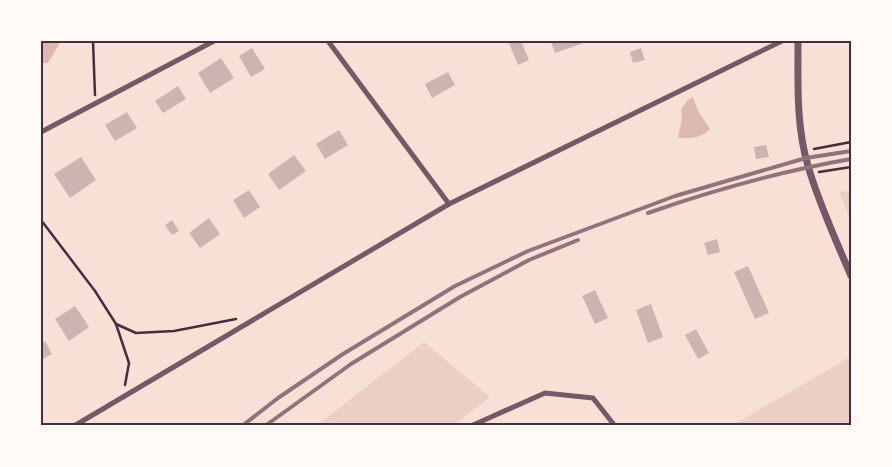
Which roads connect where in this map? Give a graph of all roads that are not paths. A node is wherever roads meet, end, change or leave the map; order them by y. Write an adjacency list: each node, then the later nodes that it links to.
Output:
1 (214, 41): 5 (street)
2 (328, 41): 6 (street)
3 (782, 41): 6 (street)
4 (798, 41): 7 (street)
5 (41, 132)
6 (448, 204): 8 (street)
7 (851, 276)
8 (74, 426)
9 (471, 426): 10 (street)
10 (615, 426)

